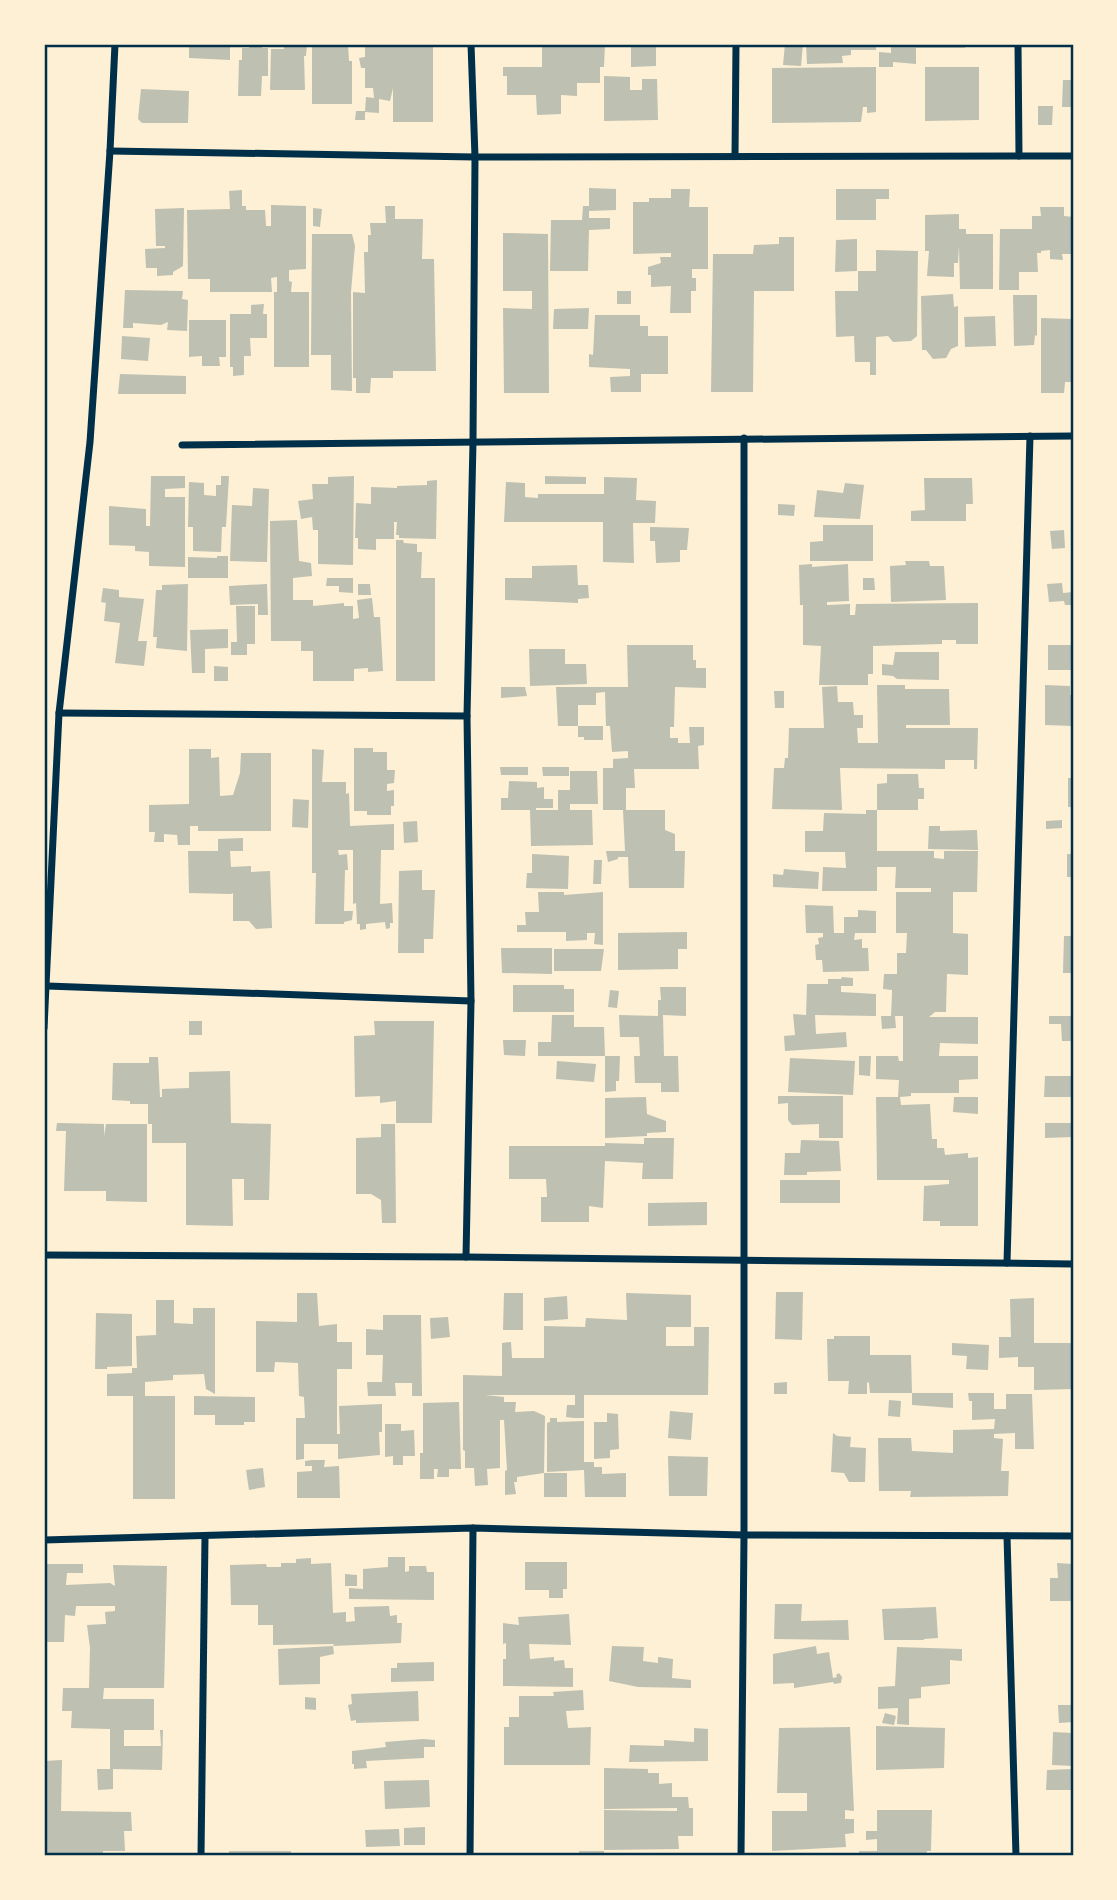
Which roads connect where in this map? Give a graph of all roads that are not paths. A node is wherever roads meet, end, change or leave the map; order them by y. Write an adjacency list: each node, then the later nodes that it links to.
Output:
1 (115, 44): 5 (street)
2 (471, 44): 9 (street)
3 (736, 44): 6 (street)
4 (1018, 44): 7 (street)
5 (110, 152): 9 (street); 15 (street)
6 (735, 156): 7 (street); 9 (street)
7 (1019, 156): 8 (street)
8 (1073, 156)
9 (475, 157): 13 (street)
10 (1030, 436): 11 (street); 12 (street); 23 (street)
11 (1073, 436)
12 (744, 438): 13 (street); 22 (street)
13 (473, 442): 14 (street); 16 (street)
14 (182, 444)
15 (59, 713): 16 (street); 17 (street)
16 (467, 716): 18 (street)
17 (47, 986): 18 (street); 19 (street)
18 (471, 1001): 21 (street)
19 (44, 1028)
20 (44, 1255): 21 (street)
21 (466, 1257): 22 (street)
22 (743, 1262): 23 (street); 26 (street)
23 (1007, 1263): 24 (street)
24 (1073, 1264)
25 (473, 1528): 26 (street); 27 (street); 32 (street)
26 (744, 1535): 28 (street); 33 (street)
27 (205, 1536): 30 (street); 31 (street)
28 (1007, 1536): 29 (street); 34 (street)
29 (1073, 1536)
30 (44, 1540)
31 (201, 1856)
32 (470, 1856)
33 (741, 1856)
34 (1016, 1856)

